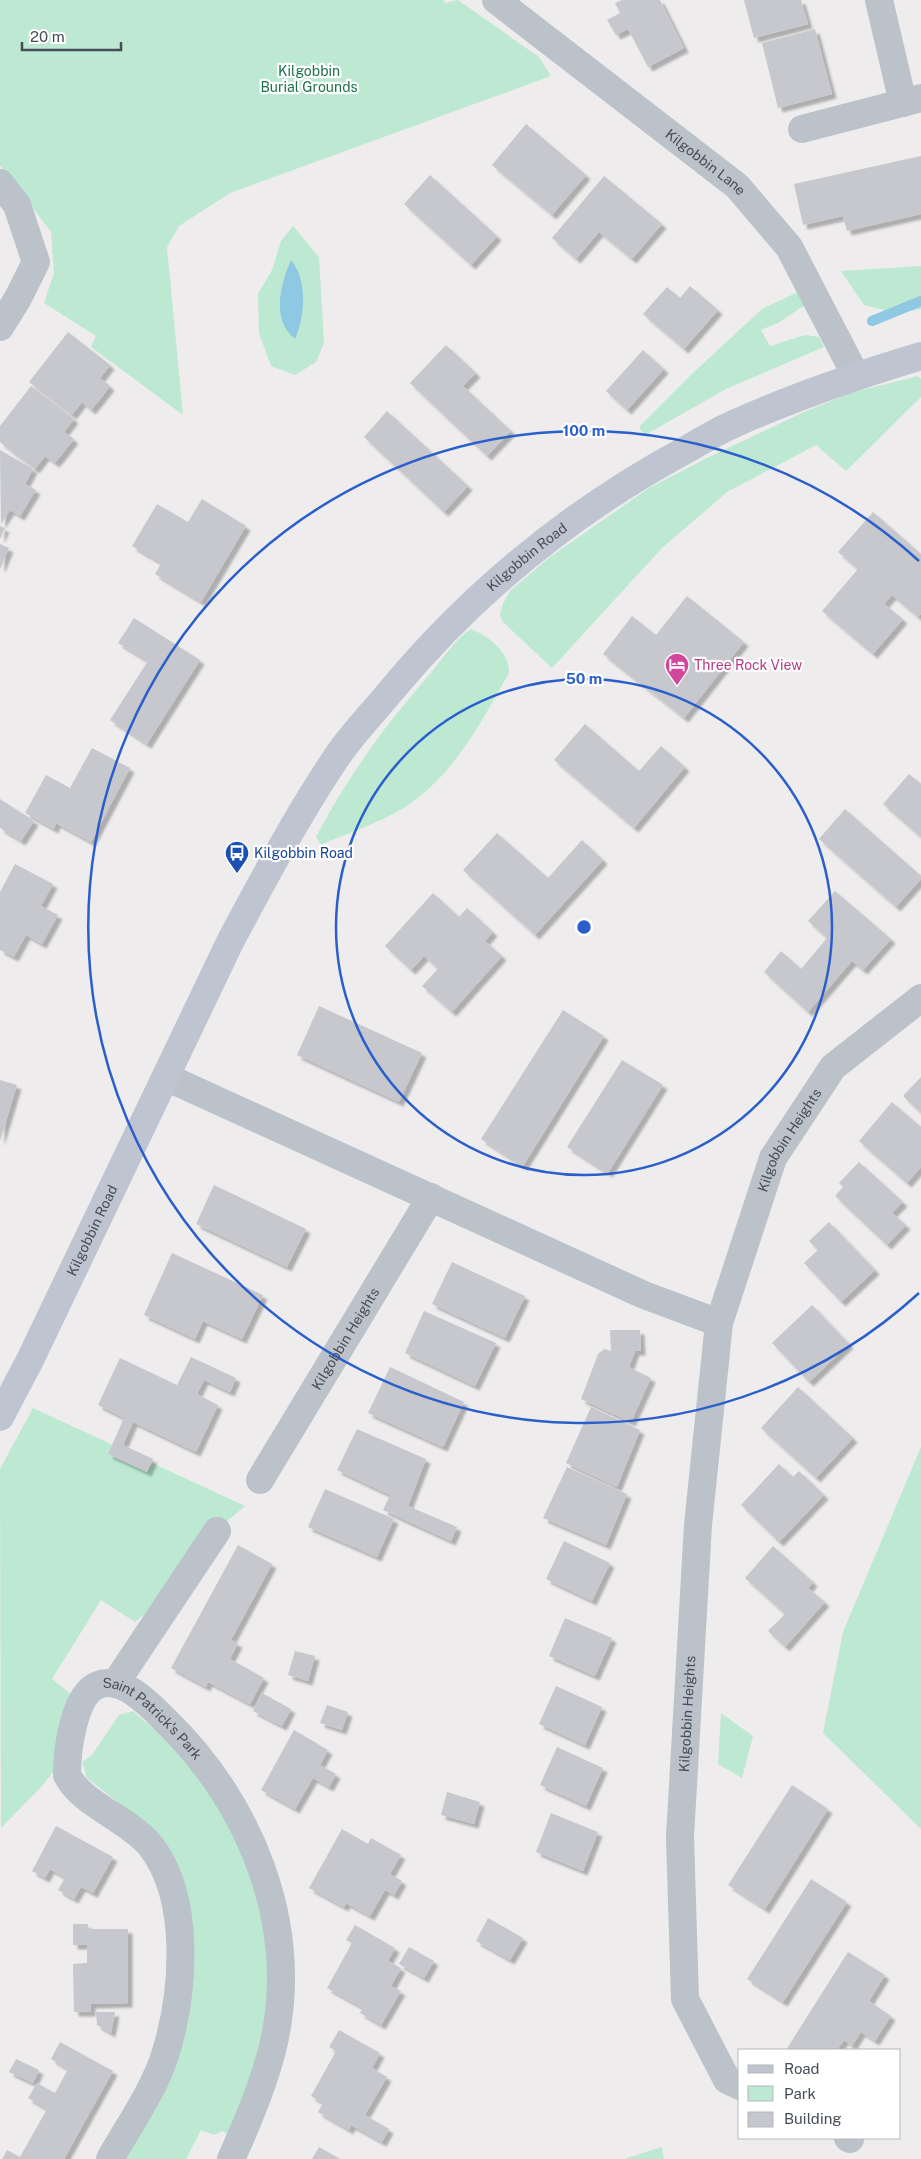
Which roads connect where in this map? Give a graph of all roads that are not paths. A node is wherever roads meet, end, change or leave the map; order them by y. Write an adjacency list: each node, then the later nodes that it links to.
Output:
1 (496, 0): 8 (street, Kilgobbin Lane)
2 (879, 0): 3 (street)
3 (912, 101): 4 (street)
4 (802, 129)
5 (0, 183): 6 (street)
6 (0, 327)
7 (921, 356): 8 (street, Kilgobbin Road)
8 (856, 376): 10 (street, Kilgobbin Road)
9 (921, 998): 12 (street, Kilgobbin Heights)
10 (166, 1077): 11 (street); 13 (street, Kilgobbin Road)
11 (431, 1197): 12 (street); 14 (street, Kilgobbin Heights)
12 (719, 1323): 17 (street, Kilgobbin Heights)
13 (0, 1417)
14 (260, 1480)
15 (217, 1531): 16 (street)
16 (115, 1684): 18 (street, Saint Patrick's Park); 19 (street, Saint Patrick's Park)
17 (738, 2085)
18 (110, 2159)
19 (231, 2159)

